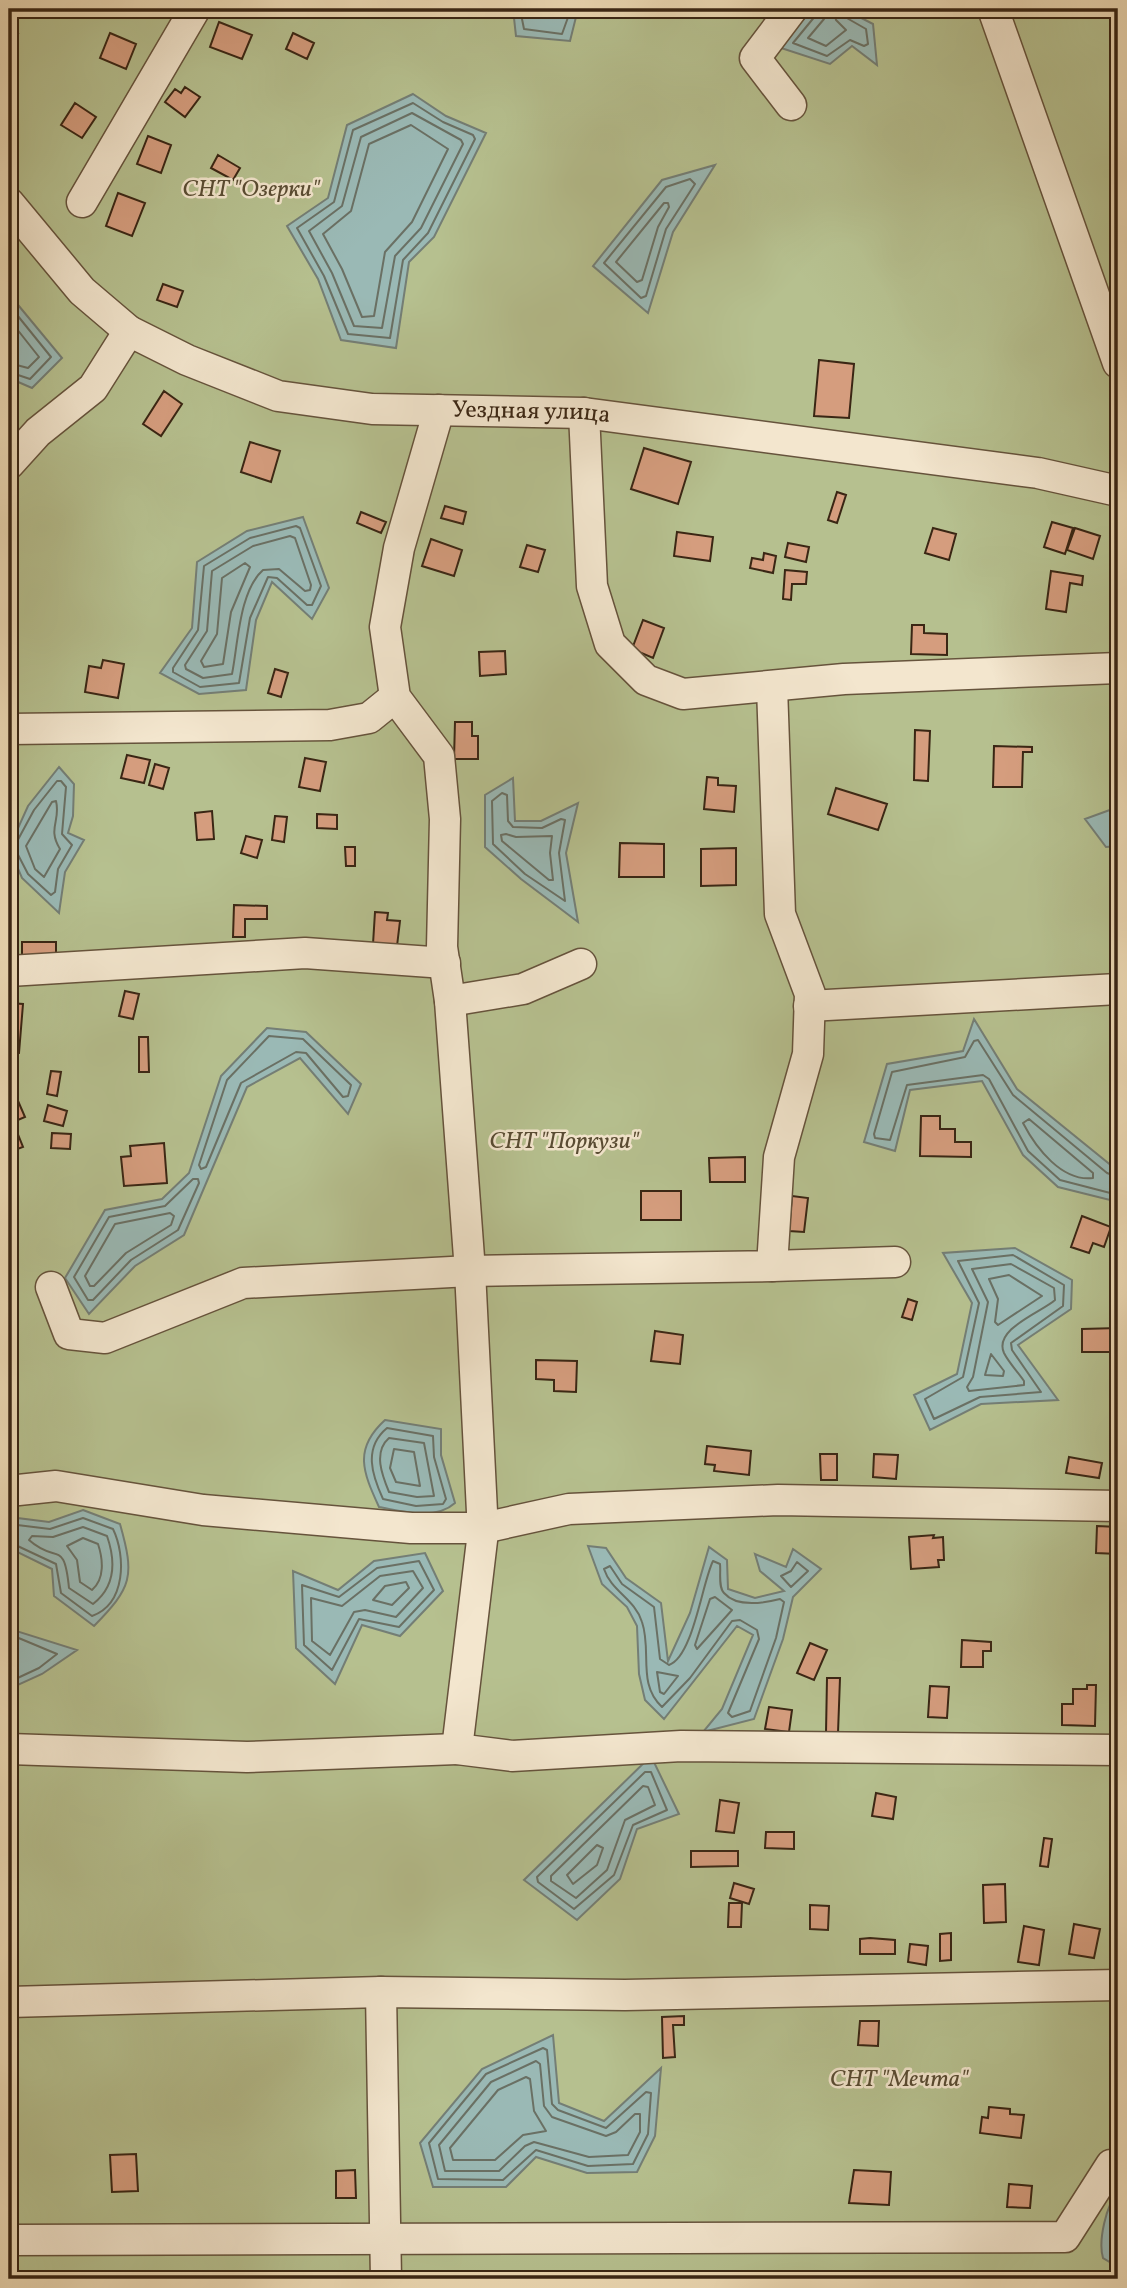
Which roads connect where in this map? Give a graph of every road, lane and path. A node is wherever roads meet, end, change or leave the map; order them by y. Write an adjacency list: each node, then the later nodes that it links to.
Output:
1 (195, 9): 5 (street)
2 (792, 9): 4 (street)
3 (993, 9): 7 (street)
4 (791, 105)
5 (82, 202)
6 (9, 203): 8 (street, Уездная улица)
7 (1108, 300): 9 (street)
8 (129, 331): 10 (street, Уездная улица); 12 (street)
9 (1118, 363)
10 (439, 410): 11 (street, Уездная улица); 16 (street)
11 (584, 414): 13 (street, Уездная улица); 15 (street)
12 (9, 464)
13 (1118, 491)
14 (1118, 668): 15 (street)
15 (772, 687): 23 (street)
16 (395, 697): 17 (street); 18 (street)
17 (9, 729)
18 (444, 963): 20 (street); 22 (street)
19 (581, 964): 22 (street)
20 (9, 971)
21 (1118, 989): 23 (street)
22 (450, 1001): 26 (street)
23 (809, 1006): 25 (street)
24 (895, 1262): 25 (street)
25 (772, 1266): 26 (street)
26 (470, 1271): 27 (street); 30 (street)
27 (51, 1287)
28 (9, 1491): 30 (street)
29 (1118, 1506): 30 (street)
30 (483, 1528): 32 (street)
31 (9, 1749): 32 (street)
32 (457, 1749): 33 (street)
33 (1118, 1750)
34 (1118, 1985): 35 (street)
35 (381, 1992): 36 (street); 38 (street)
36 (9, 2001)
37 (1118, 2165): 38 (street)
38 (386, 2237): 39 (street); 40 (street)
39 (9, 2240)
40 (386, 2279)

